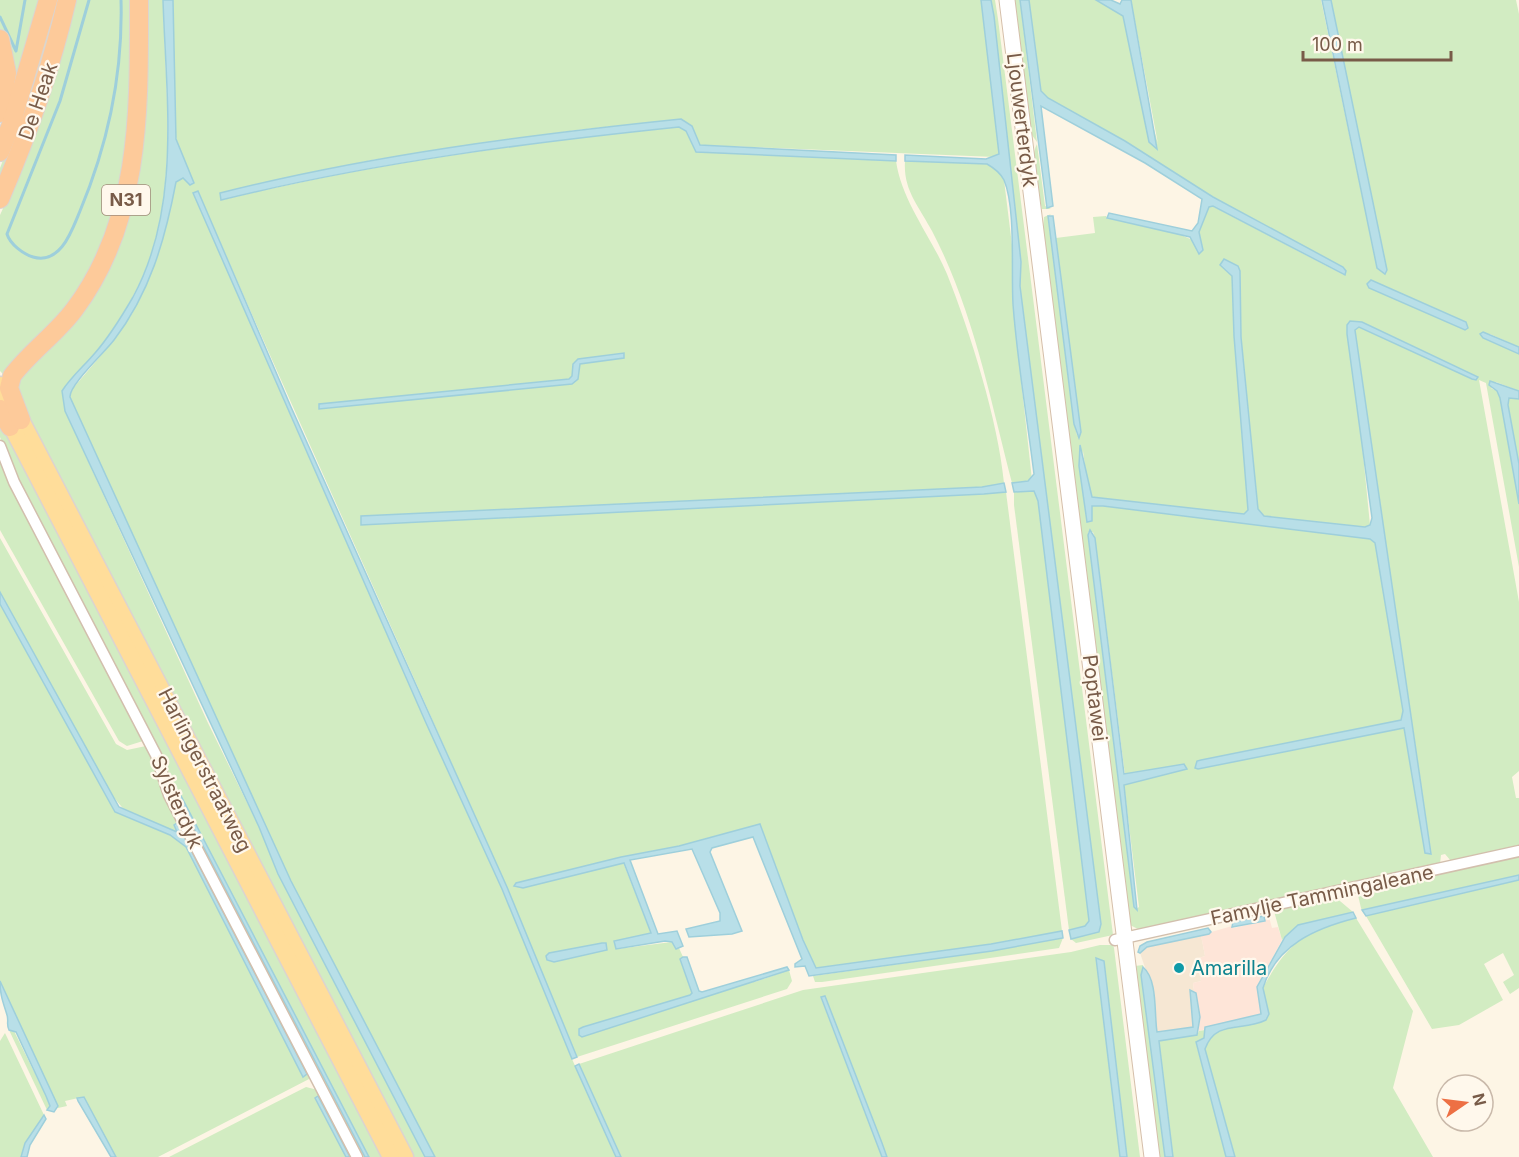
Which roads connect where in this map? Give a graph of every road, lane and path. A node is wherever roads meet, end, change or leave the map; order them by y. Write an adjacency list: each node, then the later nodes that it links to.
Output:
1 (48, 0): 7 (highway, De Heak)
2 (68, 0): 8 (highway, De Heak)
3 (139, 0): 13 (highway, N31)
4 (1007, 0): 9 (main road, Ljouwerterdyk)
5 (0, 39): 6 (highway)
6 (0, 113)
7 (0, 152)
8 (0, 199)
9 (1037, 240): 16 (main road, Poptawei)
10 (0, 385): 13 (main road, Harlingerstraatweg)
11 (0, 402): 13 (main road, Harlingerstraatweg)
12 (0, 409): 13 (highway)
13 (16, 423): 18 (main road, Harlingerstraatweg); 19 (main road, Harlingerstraatweg)
14 (0, 446): 17 (street, Sylsterdyk)
15 (1519, 851): 16 (street, Famylje Tammingaleane)
16 (1120, 939): 20 (main road, Poptawei)
17 (357, 1157)
18 (391, 1157)
19 (405, 1157)
20 (1152, 1157)

